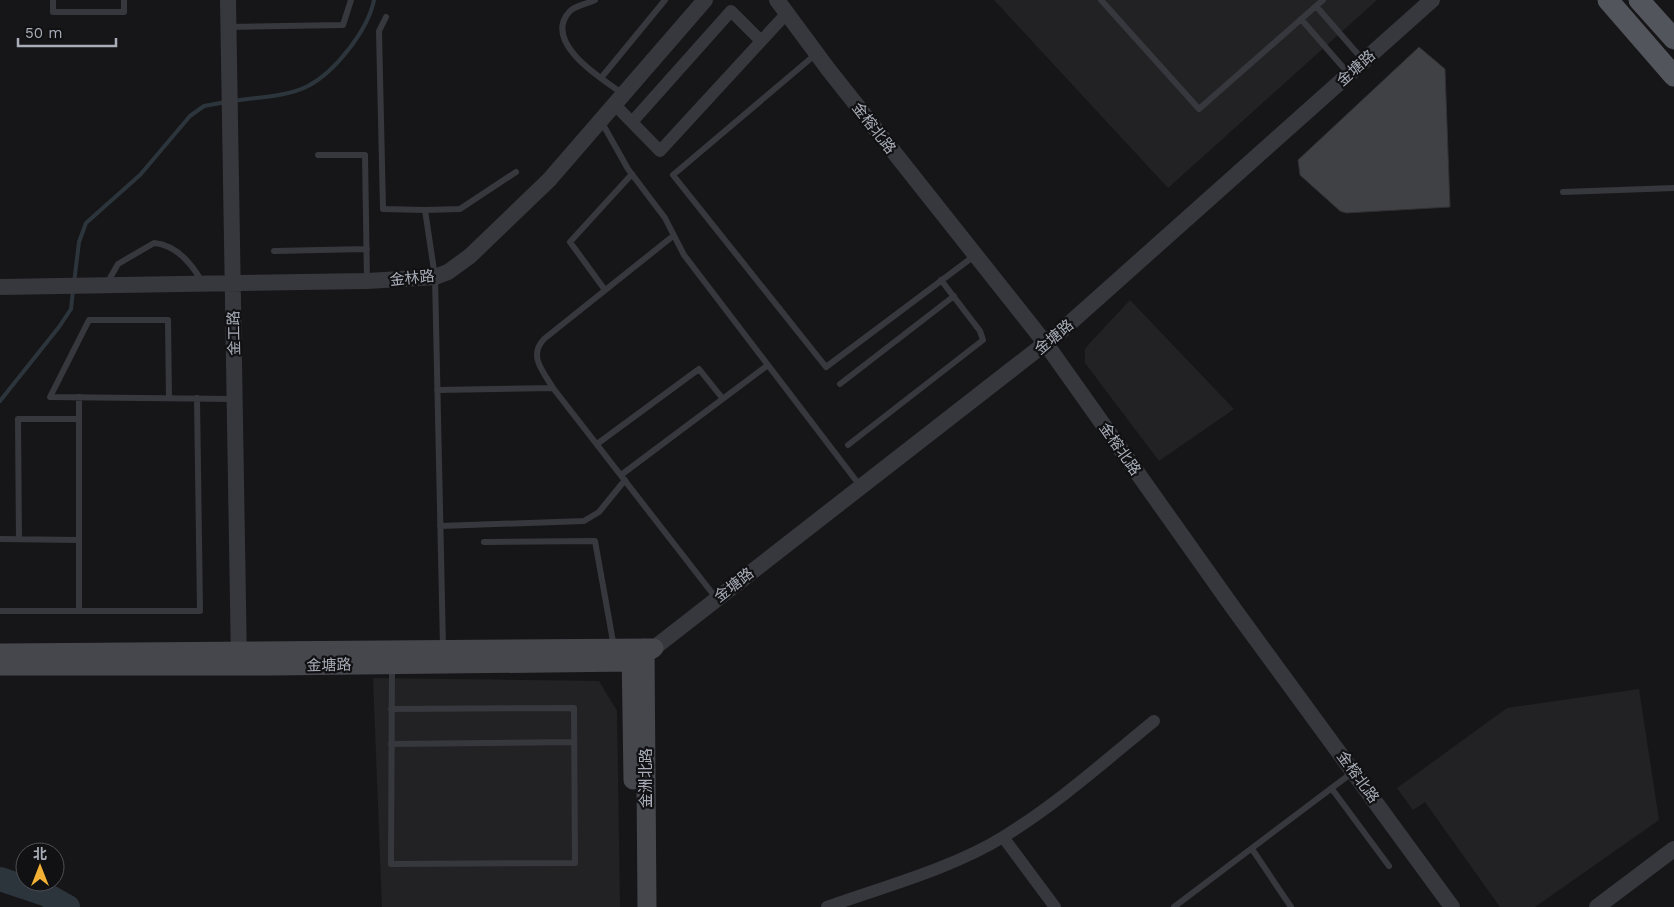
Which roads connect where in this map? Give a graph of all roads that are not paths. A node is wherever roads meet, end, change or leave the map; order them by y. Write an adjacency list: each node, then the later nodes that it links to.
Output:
1 (53, 0): 2 (lane)
2 (124, 0)
3 (228, 0): 18 (street, 金工路)
4 (351, 0): 18 (lane)
5 (595, 0): 25 (lane)
6 (665, 0): 25 (lane)
7 (705, 0): 26 (street, 金林路)
8 (777, 0): 15 (street, 金榕北路)
9 (1101, 0): 17 (lane)
10 (1323, 0): 14 (lane)
11 (1432, 0): 22 (street, 金塘路)
12 (1608, 0): 24 (main road)
13 (1639, 0): 19 (main road)
14 (1316, 6): 17 (lane); 22 (lane)
15 (786, 13): 20 (street); 21 (street, 金榕北路)
16 (386, 17): 34 (lane)
17 (1301, 19): 23 (lane)
18 (228, 27): 42 (street, 金工路)
19 (1674, 39)
20 (761, 41): 28 (street); 28 (street)
21 (816, 53): 38 (street, 金榕北路); 40 (lane)
22 (1364, 61): 23 (street, 金塘路)
23 (1348, 74): 48 (street, 金塘路)
24 (1674, 76)
25 (601, 78): 26 (lane)
26 (618, 99): 27 (street, 金林路); 28 (street)
27 (600, 120): 31 (lane); 39 (street, 金林路)
28 (632, 122)
29 (318, 155): 36 (lane)
30 (516, 172): 34 (lane)
31 (632, 174): 35 (lane); 46 (lane)
32 (1674, 188): 33 (lane)
33 (1563, 192)
34 (425, 210): 39 (lane)
35 (673, 236): 46 (lane); 49 (lane)
36 (367, 249): 37 (lane); 41 (lane)
37 (274, 251)
38 (975, 255): 40 (lane); 48 (street, 金榕北路)
39 (435, 277): 41 (street, 金林路); 52 (lane)
40 (941, 280): 47 (lane)
41 (367, 281): 42 (street, 金林路)
42 (233, 284): 43 (street, 金林路); 56 (street, 金工路)
43 (203, 285): 45 (street, 金林路); 45 (lane)
44 (0, 287): 45 (street, 金林路)
45 (104, 287)
46 (605, 290): 51 (lane)
47 (954, 296): 50 (lane); 60 (lane)
48 (1046, 344): 62 (street, 金塘路); 81 (street, 金榕北路)
49 (768, 365): 57 (lane); 62 (lane)
50 (840, 384)
51 (553, 388): 52 (lane); 59 (lane)
52 (437, 390): 63 (lane)
53 (79, 398): 54 (lane); 54 (lane); 58 (lane)
54 (169, 398): 55 (lane)
55 (197, 398): 56 (lane); 70 (lane)
56 (235, 399): 74 (street, 金工路)
57 (723, 399): 59 (lane); 61 (lane)
58 (79, 419): 65 (lane); 66 (lane)
59 (597, 444): 61 (lane)
60 (848, 445)
61 (623, 478): 63 (lane); 68 (lane)
62 (861, 487): 68 (street, 金塘路)
63 (440, 526): 71 (lane)
64 (0, 539): 65 (lane)
65 (19, 539): 66 (lane)
66 (79, 540): 70 (lane)
67 (484, 542): 72 (lane)
68 (717, 599): 72 (street, 金塘路)
69 (0, 611): 70 (lane)
70 (79, 611)
71 (443, 650): 72 (main road, 金塘路); 75 (main road, 金塘路)
72 (637, 651): 75 (main road, 金塘路); 87 (main road, 金洲北路); 88 (main road, 金洲北路)
73 (0, 653): 74 (main road, 金塘路)
74 (239, 658): 75 (main road, 金塘路); 76 (main road, 金塘路)
75 (392, 658): 77 (lane)
76 (0, 666)
77 (392, 709): 79 (lane); 80 (lane)
78 (1154, 721): 83 (street)
79 (574, 742): 80 (lane); 80 (lane)
80 (391, 744)
81 (1354, 771): 82 (lane); 93 (street, 金榕北路)
82 (1332, 789): 84 (lane); 86 (lane)
83 (1003, 837): 89 (street); 90 (street)
84 (1252, 849): 91 (lane); 92 (lane)
85 (1674, 849): 94 (street)
86 (1389, 866)
87 (636, 907)
88 (648, 907)
89 (827, 907)
90 (1055, 907)
91 (1174, 907)
92 (1291, 907)
93 (1452, 907)
94 (1596, 907)

